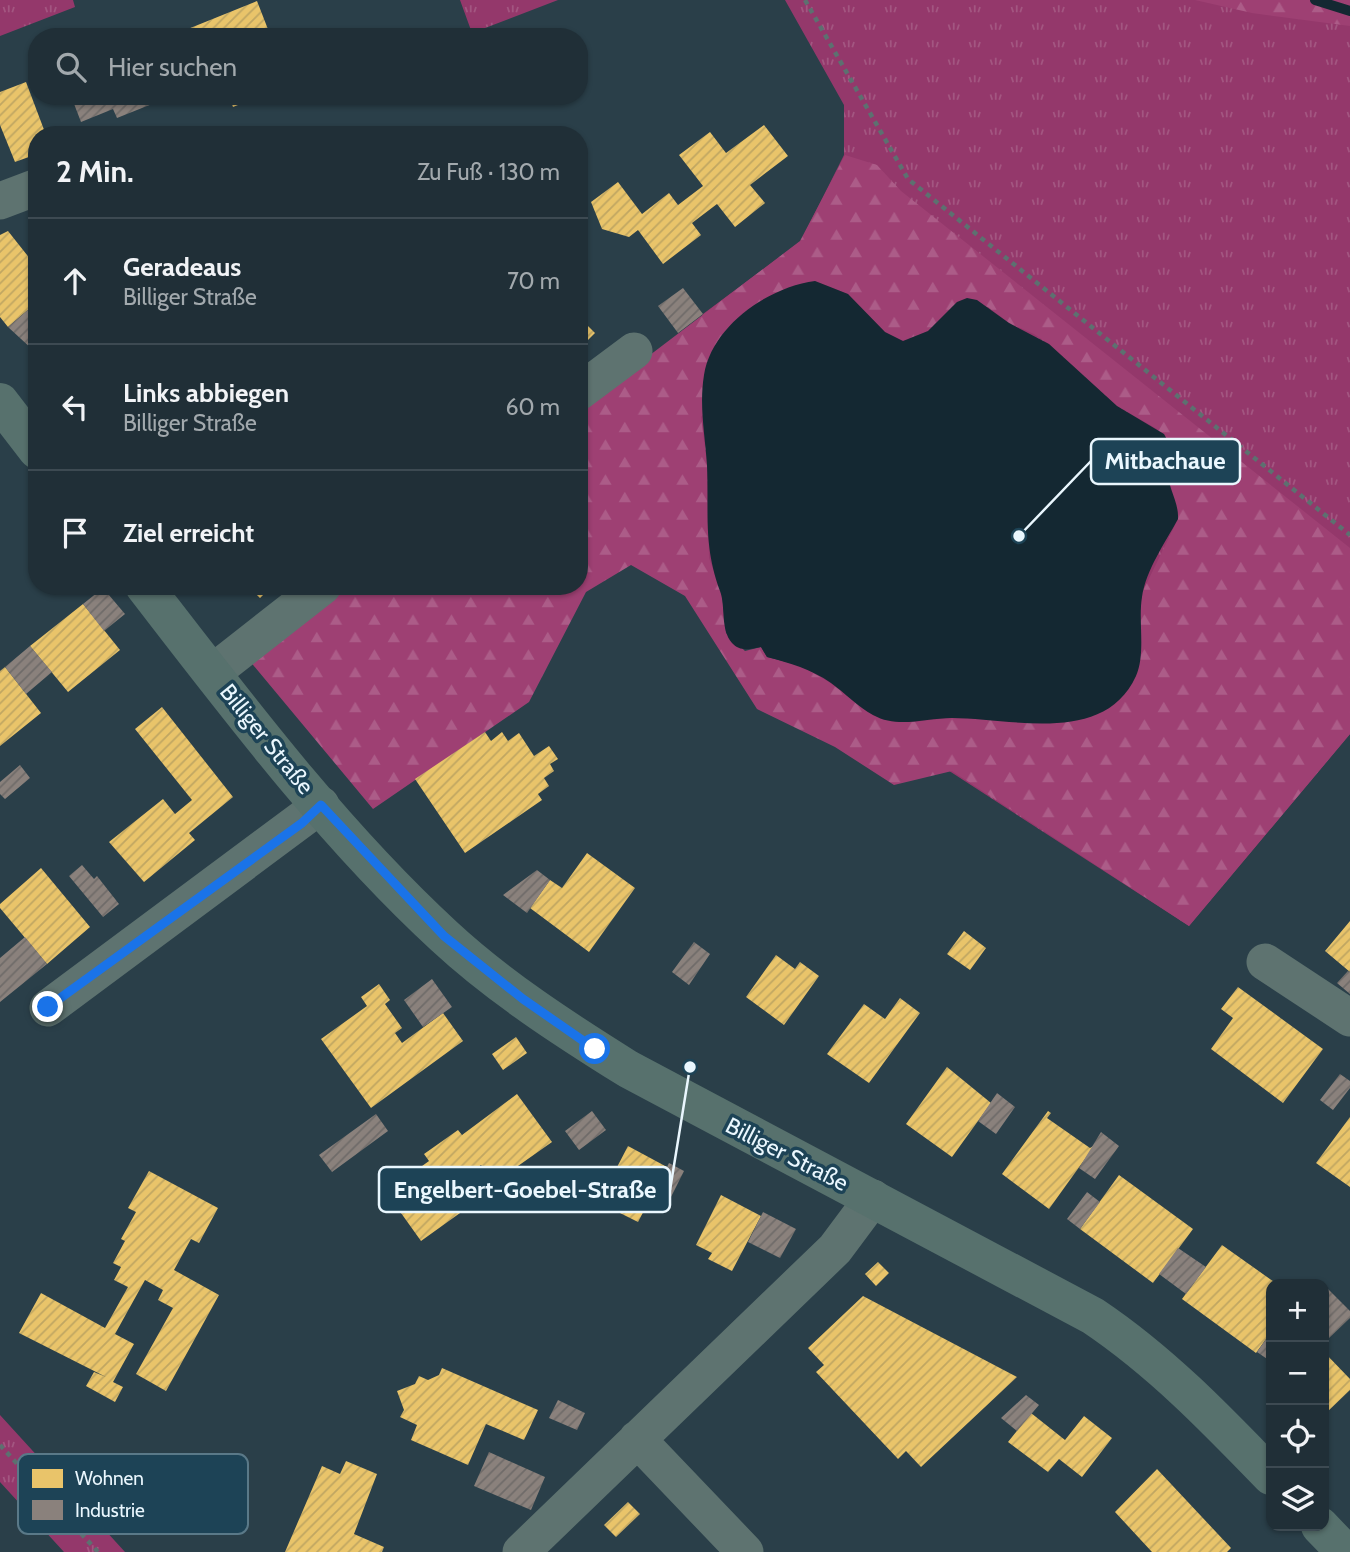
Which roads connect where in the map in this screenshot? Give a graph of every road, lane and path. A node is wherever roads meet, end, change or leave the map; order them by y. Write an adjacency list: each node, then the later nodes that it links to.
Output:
1 (805, 0): 8 (path)
2 (28, 190): 3 (street)
3 (0, 201)
4 (634, 351): 5 (street)
5 (588, 385)
6 (0, 402): 7 (street)
7 (28, 438)
8 (1350, 534)
9 (151, 595): 11 (street, Billiger Straße)
10 (312, 595): 11 (street, Billiger Straße)
11 (212, 673): 12 (street, Billiger Straße)
12 (321, 805): 14 (street, Billiger Straße); 16 (street, Billiger Straße)
13 (1265, 962): 15 (street)
14 (48, 1007)
15 (1350, 1018)
16 (873, 1198): 17 (street); 20 (street, Billiger Straße)
17 (637, 1439): 24 (street); 25 (street)
18 (0, 1445): 19 (path)
19 (18, 1465)
20 (1266, 1471)
21 (1325, 1531): 26 (street)
22 (82, 1534): 23 (path)
23 (98, 1552)
24 (521, 1552)
25 (745, 1552)
26 (1345, 1552)

